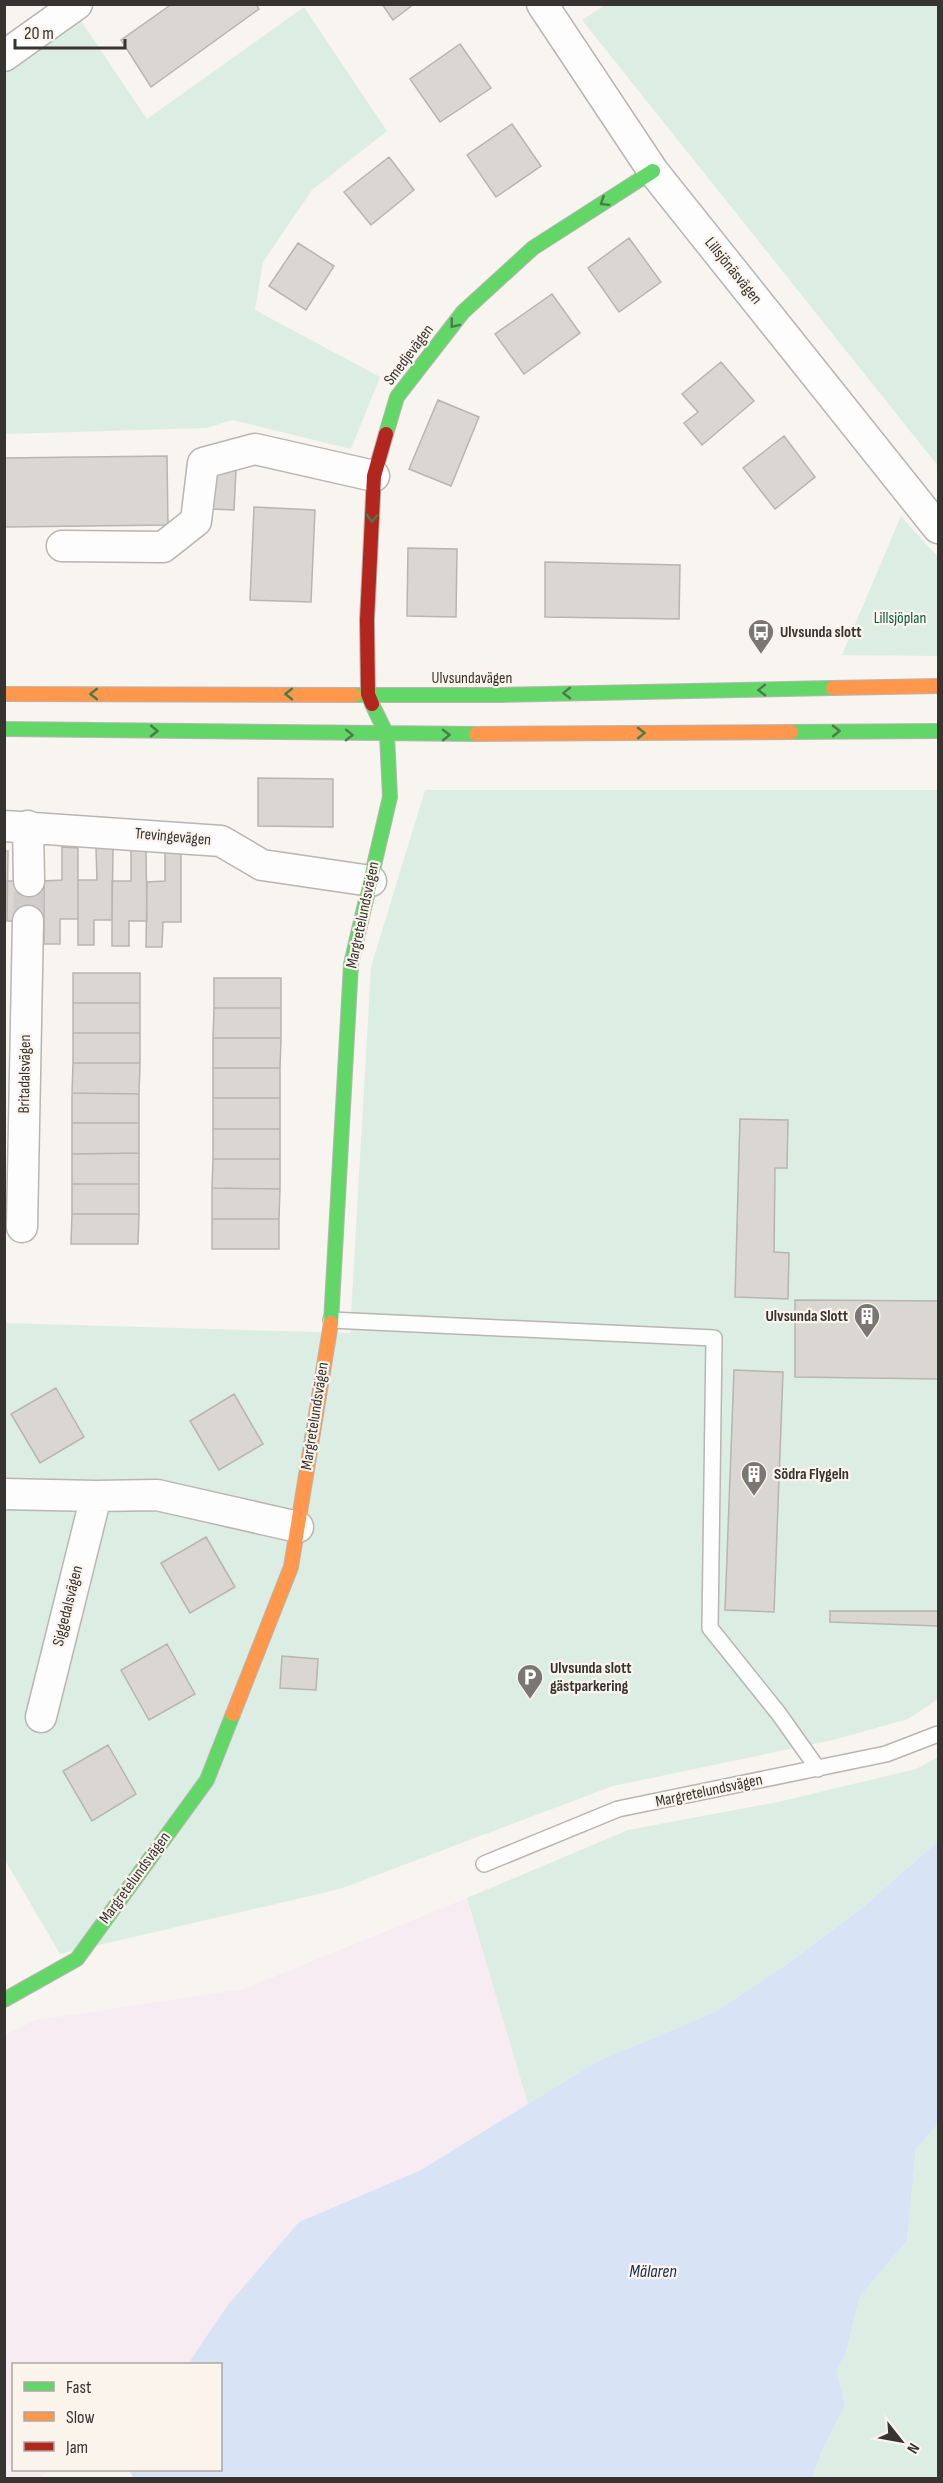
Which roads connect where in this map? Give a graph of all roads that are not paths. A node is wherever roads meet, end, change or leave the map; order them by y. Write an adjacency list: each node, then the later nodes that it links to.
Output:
1 (77, 4): 3 (street)
2 (542, 4): 4 (street, Lillsjönäsvägen)
3 (4, 56)
4 (653, 171): 5 (street, Smedjevägen, one-way to 5); 6 (street, Lillsjönäsvägen)
5 (374, 476): 7 (street); 10 (street, Smedjevägen, one-way to 10)
6 (939, 528)
7 (62, 546)
8 (939, 686): 10 (street, Ulvsundavägen, one-way to 10)
9 (4, 694): 10 (street, Ulvsundavägen, one-way to 9)
10 (368, 694): 13 (street, Margretelundsvägen)
11 (4, 729): 13 (street, one-way to 13)
12 (939, 730): 13 (street, one-way to 12)
13 (387, 735): 16 (street, Margretelundsvägen)
14 (16, 826): 15 (street); 16 (street, Trevingevägen)
15 (29, 881)
16 (371, 881): 19 (street, Margretelundsvägen)
17 (28, 921): 18 (street, Britadalsvägen)
18 (22, 1227)
19 (331, 1320): 22 (street, Margretelundsvägen); 25 (lane)
20 (4, 1494): 21 (street)
21 (96, 1496): 22 (street); 23 (street, Siggedalsvägen)
22 (298, 1527): 27 (street, Margretelundsvägen)
23 (41, 1716)
24 (939, 1734): 25 (lane, Margretelundsvägen)
25 (819, 1769): 26 (lane, Margretelundsvägen)
26 (484, 1864)
27 (4, 2000)

